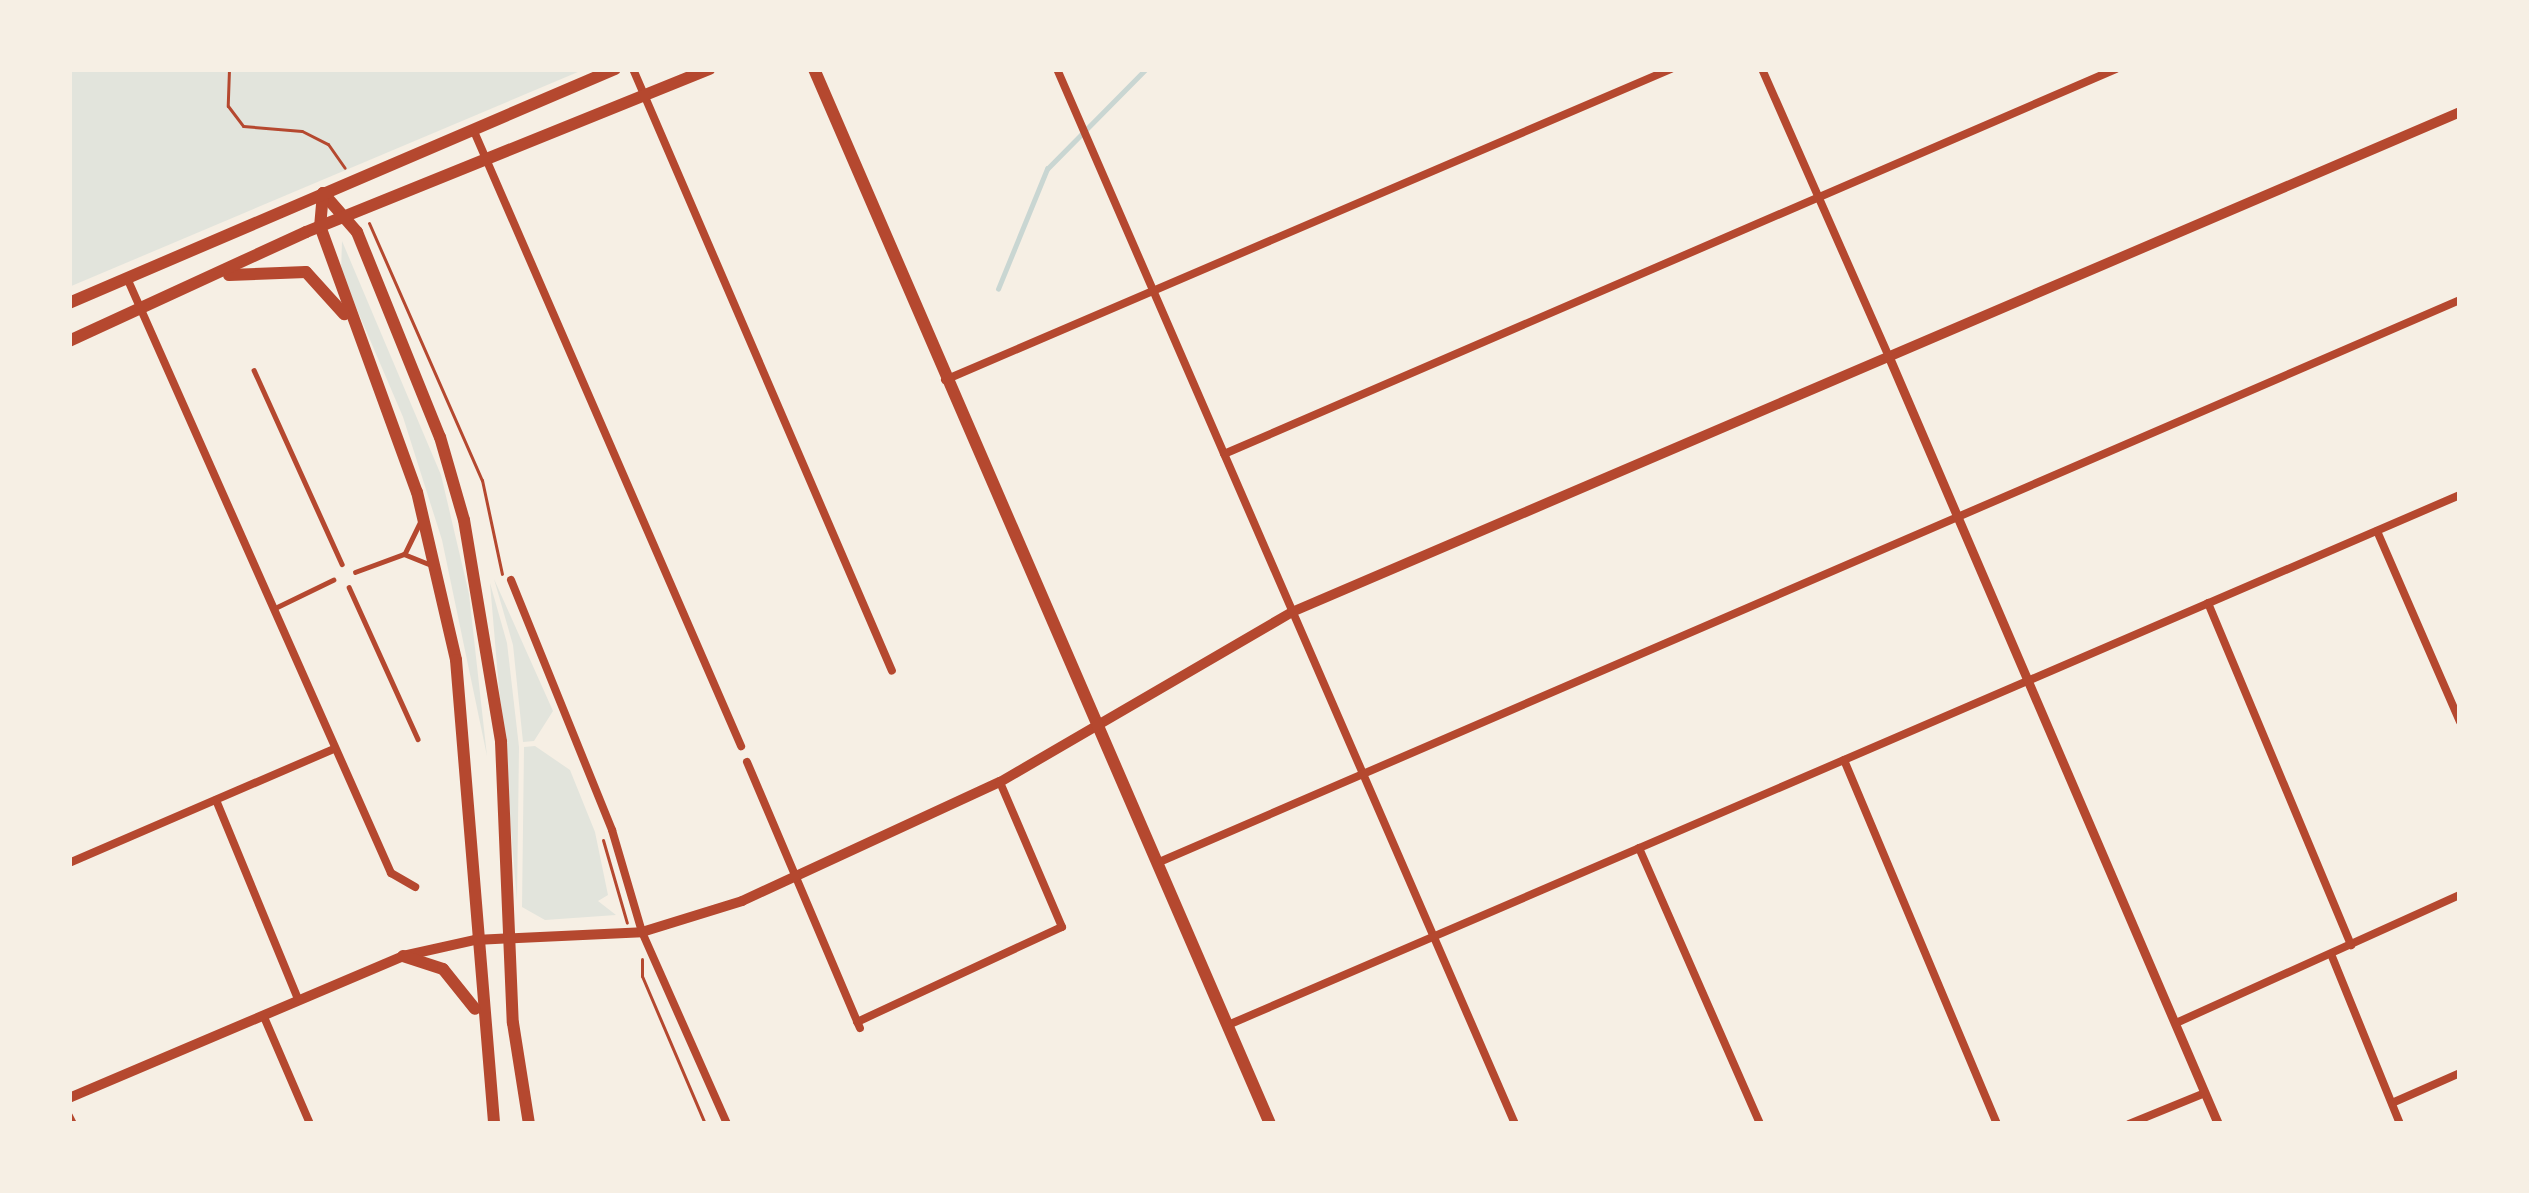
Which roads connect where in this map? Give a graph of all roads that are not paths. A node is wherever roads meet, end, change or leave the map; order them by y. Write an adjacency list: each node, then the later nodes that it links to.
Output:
1 (615, 69): 11 (main road)
2 (633, 69): 9 (street)
3 (709, 69): 9 (main road)
4 (814, 69): 27 (main road)
5 (1057, 69): 19 (street)
6 (1671, 69): 19 (street)
7 (1762, 69): 14 (street)
8 (2116, 69): 14 (street)
9 (644, 97): 12 (main road); 43 (street)
10 (2460, 112): 25 (main road)
11 (472, 127): 12 (street); 13 (main road)
12 (485, 158): 15 (main road); 48 (street)
13 (322, 194): 15 (main road); 16 (main road); 17 (main road)
14 (1819, 198): 25 (street); 28 (street)
15 (349, 215): 16 (main road); 63 (main road)
16 (320, 226): 18 (main road); 23 (main road)
17 (127, 278): 21 (main road); 22 (street)
18 (210, 278): 22 (main road); 23 (main road)
19 (1153, 292): 27 (street); 28 (street)
20 (2460, 300): 31 (street)
21 (69, 303)
22 (142, 310): 24 (main road); 41 (street)
23 (357, 331): 30 (main road)
24 (69, 341)
25 (1888, 355): 31 (street); 42 (main road)
26 (254, 370): 34 (lane)
27 (943, 381): 46 (main road)
28 (1224, 454): 42 (street)
29 (2460, 495): 32 (street)
30 (424, 515): 33 (lane); 35 (main road)
31 (1959, 517): 44 (street); 52 (street)
32 (2377, 531): 40 (street); 45 (street)
33 (404, 554): 35 (lane); 36 (lane)
34 (342, 564)
35 (439, 570): 64 (main road)
36 (355, 572)
37 (333, 580): 41 (lane)
38 (512, 580): 61 (street)
39 (349, 586): 47 (lane)
40 (2208, 603): 44 (street); 65 (street)
41 (273, 609): 49 (street)
42 (1292, 612): 46 (main road); 52 (street)
43 (892, 671)
44 (2030, 679): 50 (street); 71 (street)
45 (2460, 722)
46 (1100, 725): 53 (main road); 57 (main road)
47 (418, 739)
48 (741, 746)
49 (334, 749): 54 (street); 59 (street)
50 (1844, 760): 55 (street); 86 (street)
51 (747, 762): 58 (street)
52 (1364, 773): 57 (street); 62 (street)
53 (1000, 782): 58 (main road); 58 (street)
54 (216, 800): 56 (street); 68 (street)
55 (1639, 848): 62 (street); 85 (street)
56 (69, 863)
57 (1157, 863): 72 (main road)
58 (794, 878): 61 (main road)
59 (415, 887)
60 (2460, 895): 65 (street)
61 (642, 932): 63 (main road); 82 (street)
62 (1433, 937): 72 (street); 84 (street)
63 (510, 938): 64 (main road); 81 (main road)
64 (475, 940): 67 (main road); 70 (main road)
65 (2351, 945): 66 (street)
66 (2331, 954): 71 (street); 76 (street)
67 (403, 956): 68 (main road); 70 (main road)
68 (299, 1001): 69 (main road)
69 (264, 1017): 75 (main road); 79 (street)
70 (480, 1022): 80 (main road)
71 (2176, 1023): 74 (street)
72 (1227, 1026): 83 (main road)
73 (2460, 1073): 76 (street)
74 (2205, 1093): 87 (street); 88 (street)
75 (69, 1098)
76 (2392, 1103): 89 (street)
77 (69, 1116): 78 (street)
78 (73, 1124)
79 (310, 1124)
80 (494, 1124)
81 (529, 1124)
82 (727, 1124)
83 (1270, 1124)
84 (1516, 1124)
85 (1760, 1124)
86 (1997, 1124)
87 (2129, 1124)
88 (2218, 1124)
89 (2400, 1124)

